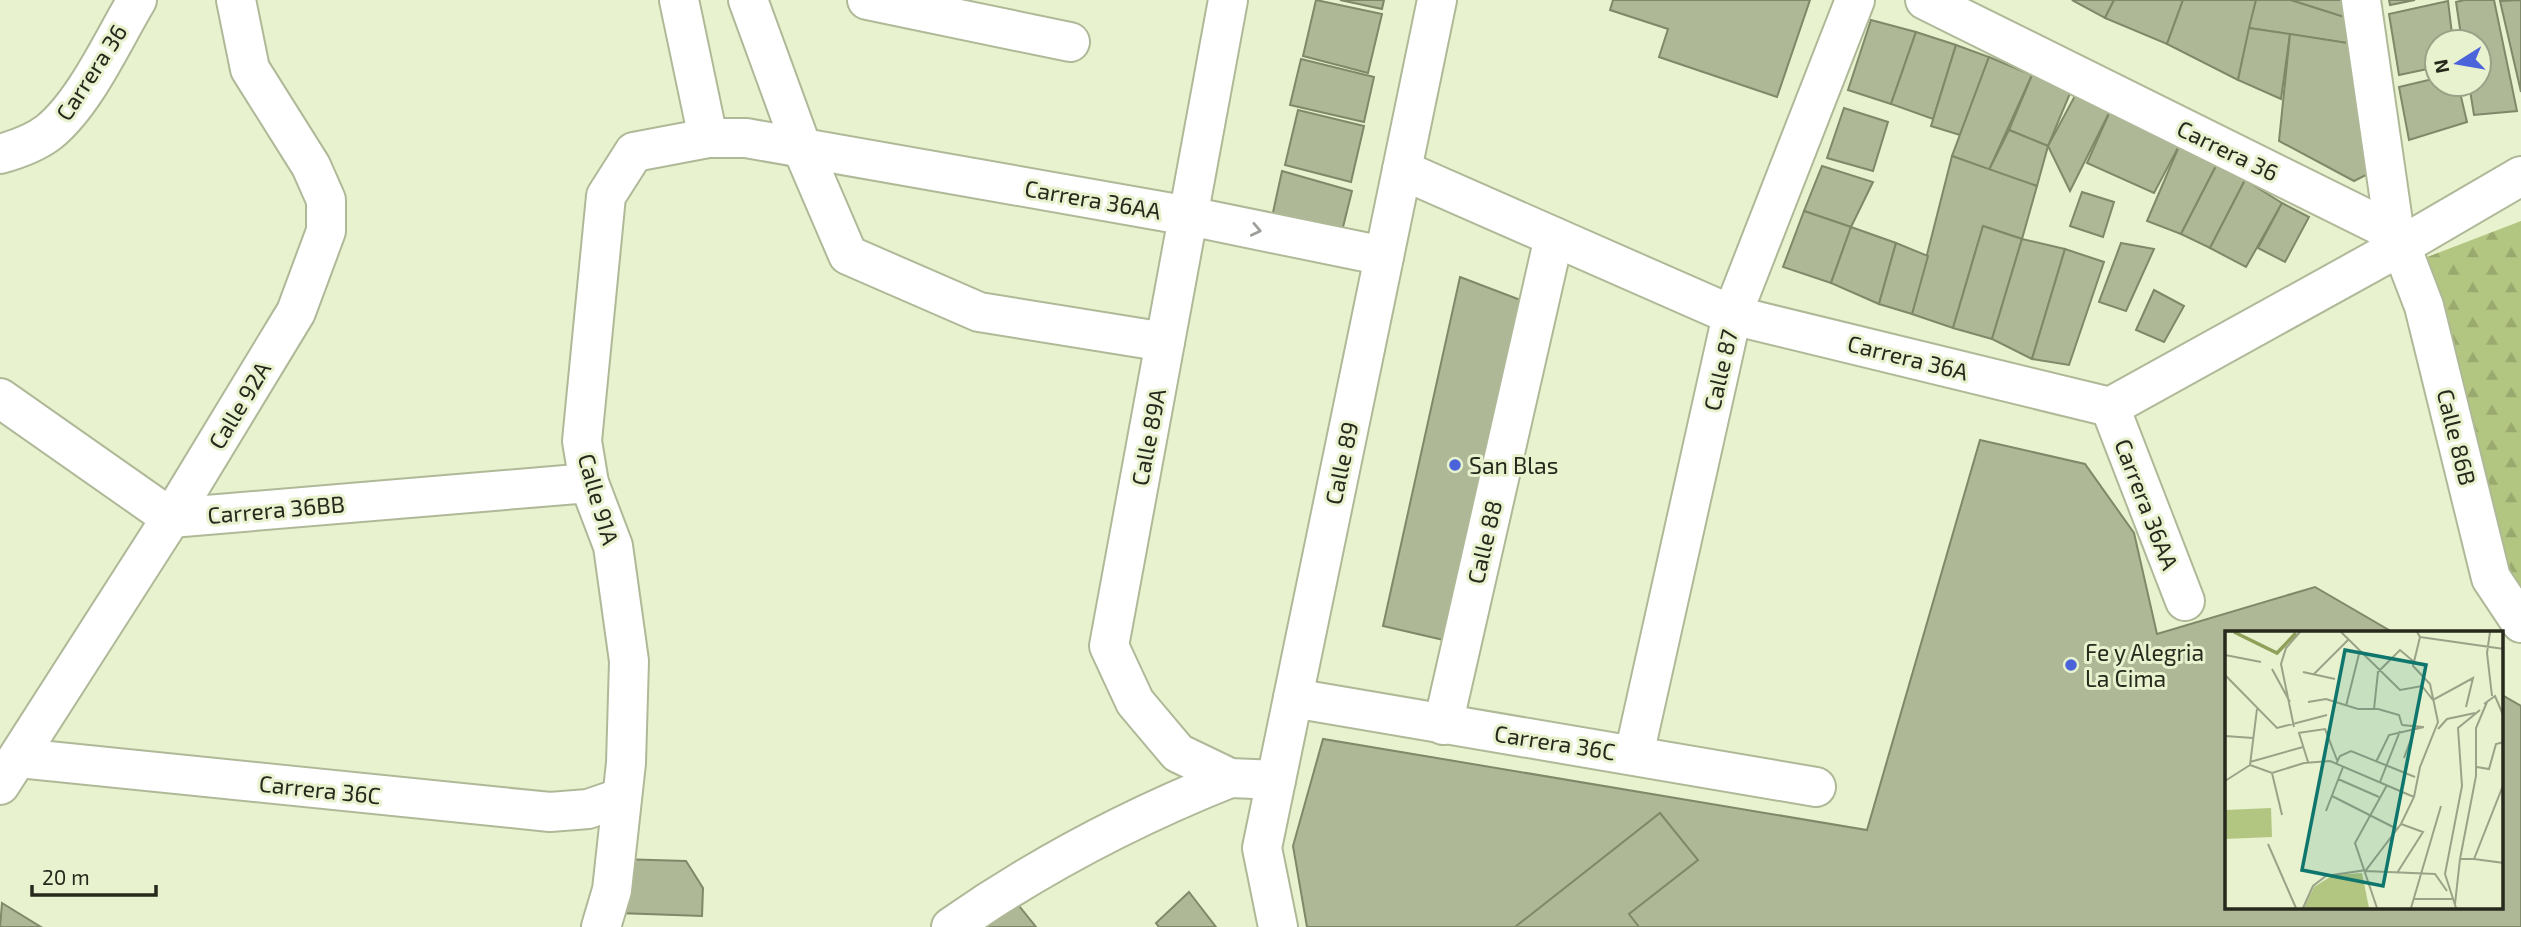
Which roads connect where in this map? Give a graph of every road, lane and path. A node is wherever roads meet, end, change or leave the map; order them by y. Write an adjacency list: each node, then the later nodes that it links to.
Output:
1 (137, 0): 14 (street, Carrera 36)
2 (236, 0): 26 (street, Calle 92A)
3 (679, 0): 12 (street)
4 (748, 0): 13 (street)
5 (867, 0): 11 (street)
6 (1228, 0): 17 (street, Calle 89A)
7 (1437, 0): 15 (street, Calle 89)
8 (1855, 0): 21 (street, Calle 87)
9 (1925, 0): 19 (street, Carrera 36)
10 (2361, 0): 19 (street, Calle 86B)
11 (1070, 42)
12 (708, 138): 13 (street, Carrera 36AA); 25 (street, Calle 91A)
13 (802, 148): 17 (street, Carrera 36AA); 22 (street)
14 (0, 154)
15 (1402, 170): 18 (street, Carrera 36A); 20 (street, Calle 89)
16 (2521, 176): 19 (street)
17 (1189, 216): 20 (street, Carrera 36AA, one-way to 20); 22 (street, Calle 89A)
18 (1554, 237): 21 (street, Carrera 36A); 30 (street, Calle 88)
19 (2398, 241): 24 (street); 28 (street, Calle 86B)
20 (1384, 256): 29 (street, Calle 89)
21 (1732, 315): 24 (street, Carrera 36A); 31 (street, Calle 87)
22 (1165, 342): 33 (street, Calle 89A)
23 (0, 398): 26 (street)
24 (2110, 407): 27 (street, Carrera 36AA)
25 (589, 483): 26 (street, Carrera 36BB); 36 (street, Calle 91A)
26 (171, 518): 32 (street, Calle 92A)
27 (2185, 601)
28 (2521, 623)
29 (1293, 698): 30 (street, Carrera 36C); 34 (street, Calle 89)
30 (1443, 725): 31 (street, Carrera 36C)
31 (1634, 755): 35 (street, Carrera 36C)
32 (10, 771): 36 (street, Carrera 36C)
33 (1230, 778): 34 (street, Calle 89A); 38 (street)
34 (1276, 780): 39 (street, Calle 89)
35 (1816, 787)
36 (620, 798): 37 (street, Calle 91A)
37 (601, 927)
38 (951, 927)
39 (1279, 927)

